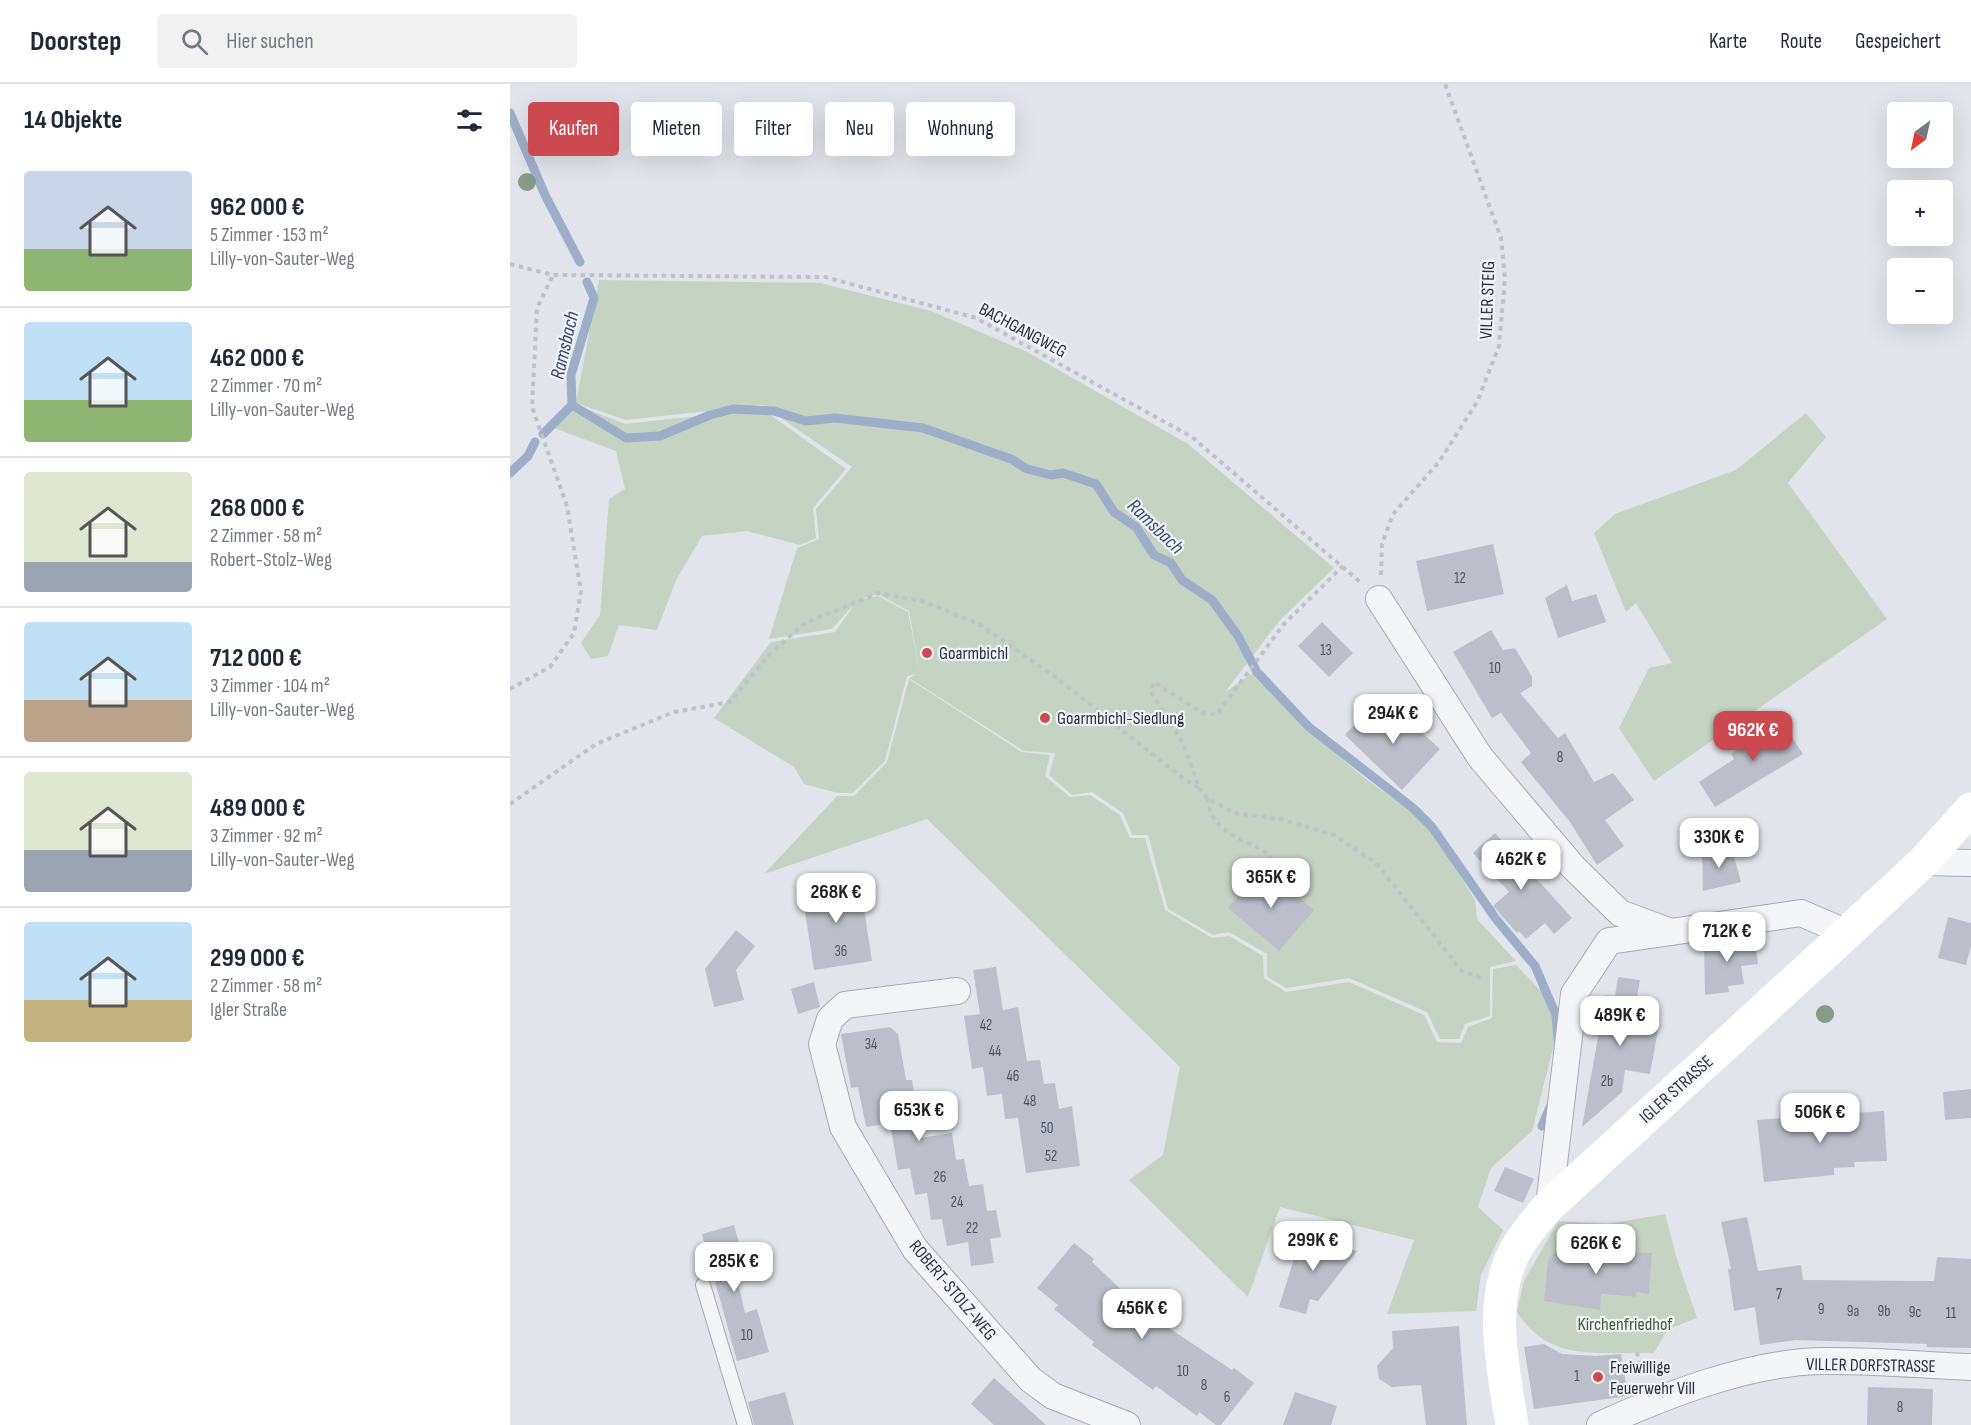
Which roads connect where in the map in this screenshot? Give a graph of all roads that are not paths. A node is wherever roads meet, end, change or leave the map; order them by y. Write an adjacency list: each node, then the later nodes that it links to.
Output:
1 (1379, 599): 5 (street)
2 (1971, 809): 3 (main road, IGLER STRASSE)
3 (1923, 862): 4 (street); 6 (main road, IGLER STRASSE)
4 (1971, 863)
5 (1674, 933): 6 (street); 8 (street)
6 (1847, 933): 8 (main road, IGLER STRASSE)
7 (957, 991): 13 (street, ROBERT-STOLZ-WEG)
8 (1549, 1206): 14 (main road, IGLER STRASSE)
9 (704, 1285): 12 (lane)
10 (1971, 1367): 11 (street, VILLER DORFSTRASSE)
11 (1630, 1419): 15 (street, VILLER DORFSTRASSE)
12 (745, 1425)
13 (1127, 1425)
14 (1512, 1425)
15 (1600, 1425)

